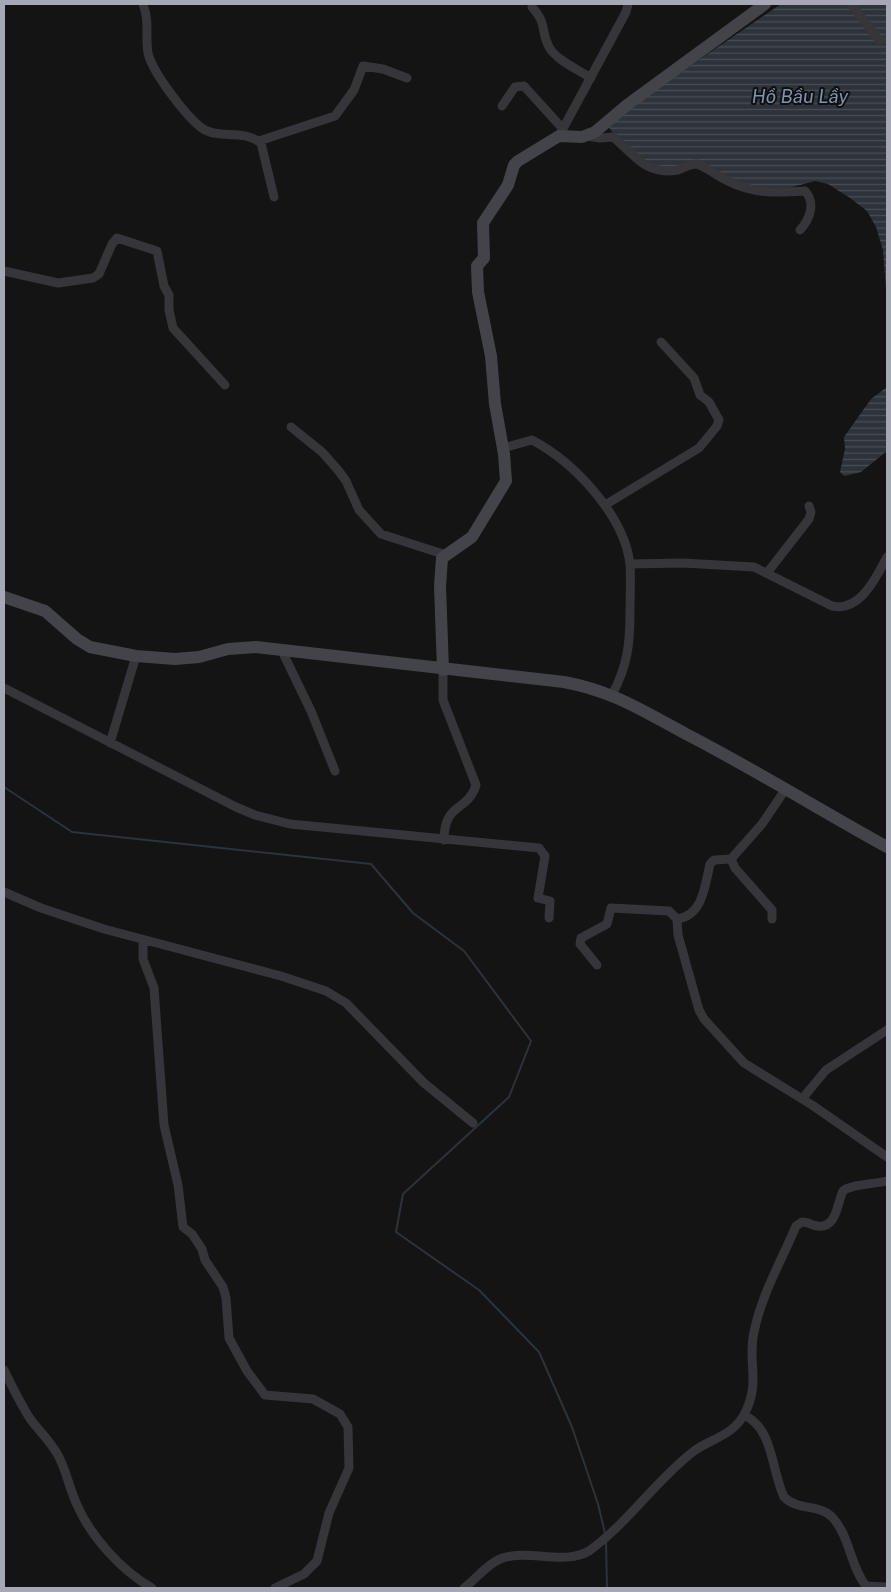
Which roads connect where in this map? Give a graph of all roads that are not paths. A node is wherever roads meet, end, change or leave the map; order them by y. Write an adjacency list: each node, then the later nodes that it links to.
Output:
1 (143, 4): 12 (street)
2 (628, 4): 8 (street)
3 (765, 4): 11 (street)
4 (851, 4): 6 (street)
5 (532, 7): 8 (street)
6 (887, 39)
7 (407, 78): 12 (street)
8 (591, 78): 10 (street)
9 (502, 106): 10 (street)
10 (561, 132): 11 (street); 19 (street)
11 (586, 136): 14 (street)
12 (259, 141): 13 (street)
13 (274, 197)
14 (800, 230)
15 (4, 271): 17 (street)
16 (661, 342): 20 (street)
17 (225, 384)
18 (291, 427): 22 (street)
19 (503, 448): 20 (street); 22 (street)
20 (605, 506): 24 (street)
21 (809, 506): 25 (street)
22 (446, 554): 29 (street)
23 (887, 558): 25 (street)
24 (630, 564): 25 (street); 31 (street)
25 (767, 573)
26 (4, 597): 28 (street)
27 (282, 651): 28 (street); 29 (street); 33 (street)
28 (136, 656): 32 (street)
29 (442, 670): 31 (street); 35 (street)
30 (4, 688): 32 (street)
31 (612, 695): 34 (street)
32 (110, 743): 35 (street)
33 (335, 772)
34 (785, 790): 36 (street); 37 (street)
35 (444, 840): 39 (street)
36 (887, 847)
37 (731, 859): 40 (street); 41 (street)
38 (4, 892): 42 (street)
39 (549, 918)
40 (677, 919): 43 (street); 45 (street)
41 (772, 919)
42 (143, 941): 46 (street); 53 (street)
43 (597, 965)
44 (887, 1030): 45 (street)
45 (802, 1099): 47 (street)
46 (473, 1123)
47 (887, 1157)
48 (887, 1181): 50 (street)
49 (4, 1370): 52 (street)
50 (744, 1415): 51 (street); 54 (street)
51 (887, 1587)
52 (152, 1588)
53 (275, 1588)
54 (464, 1588)

